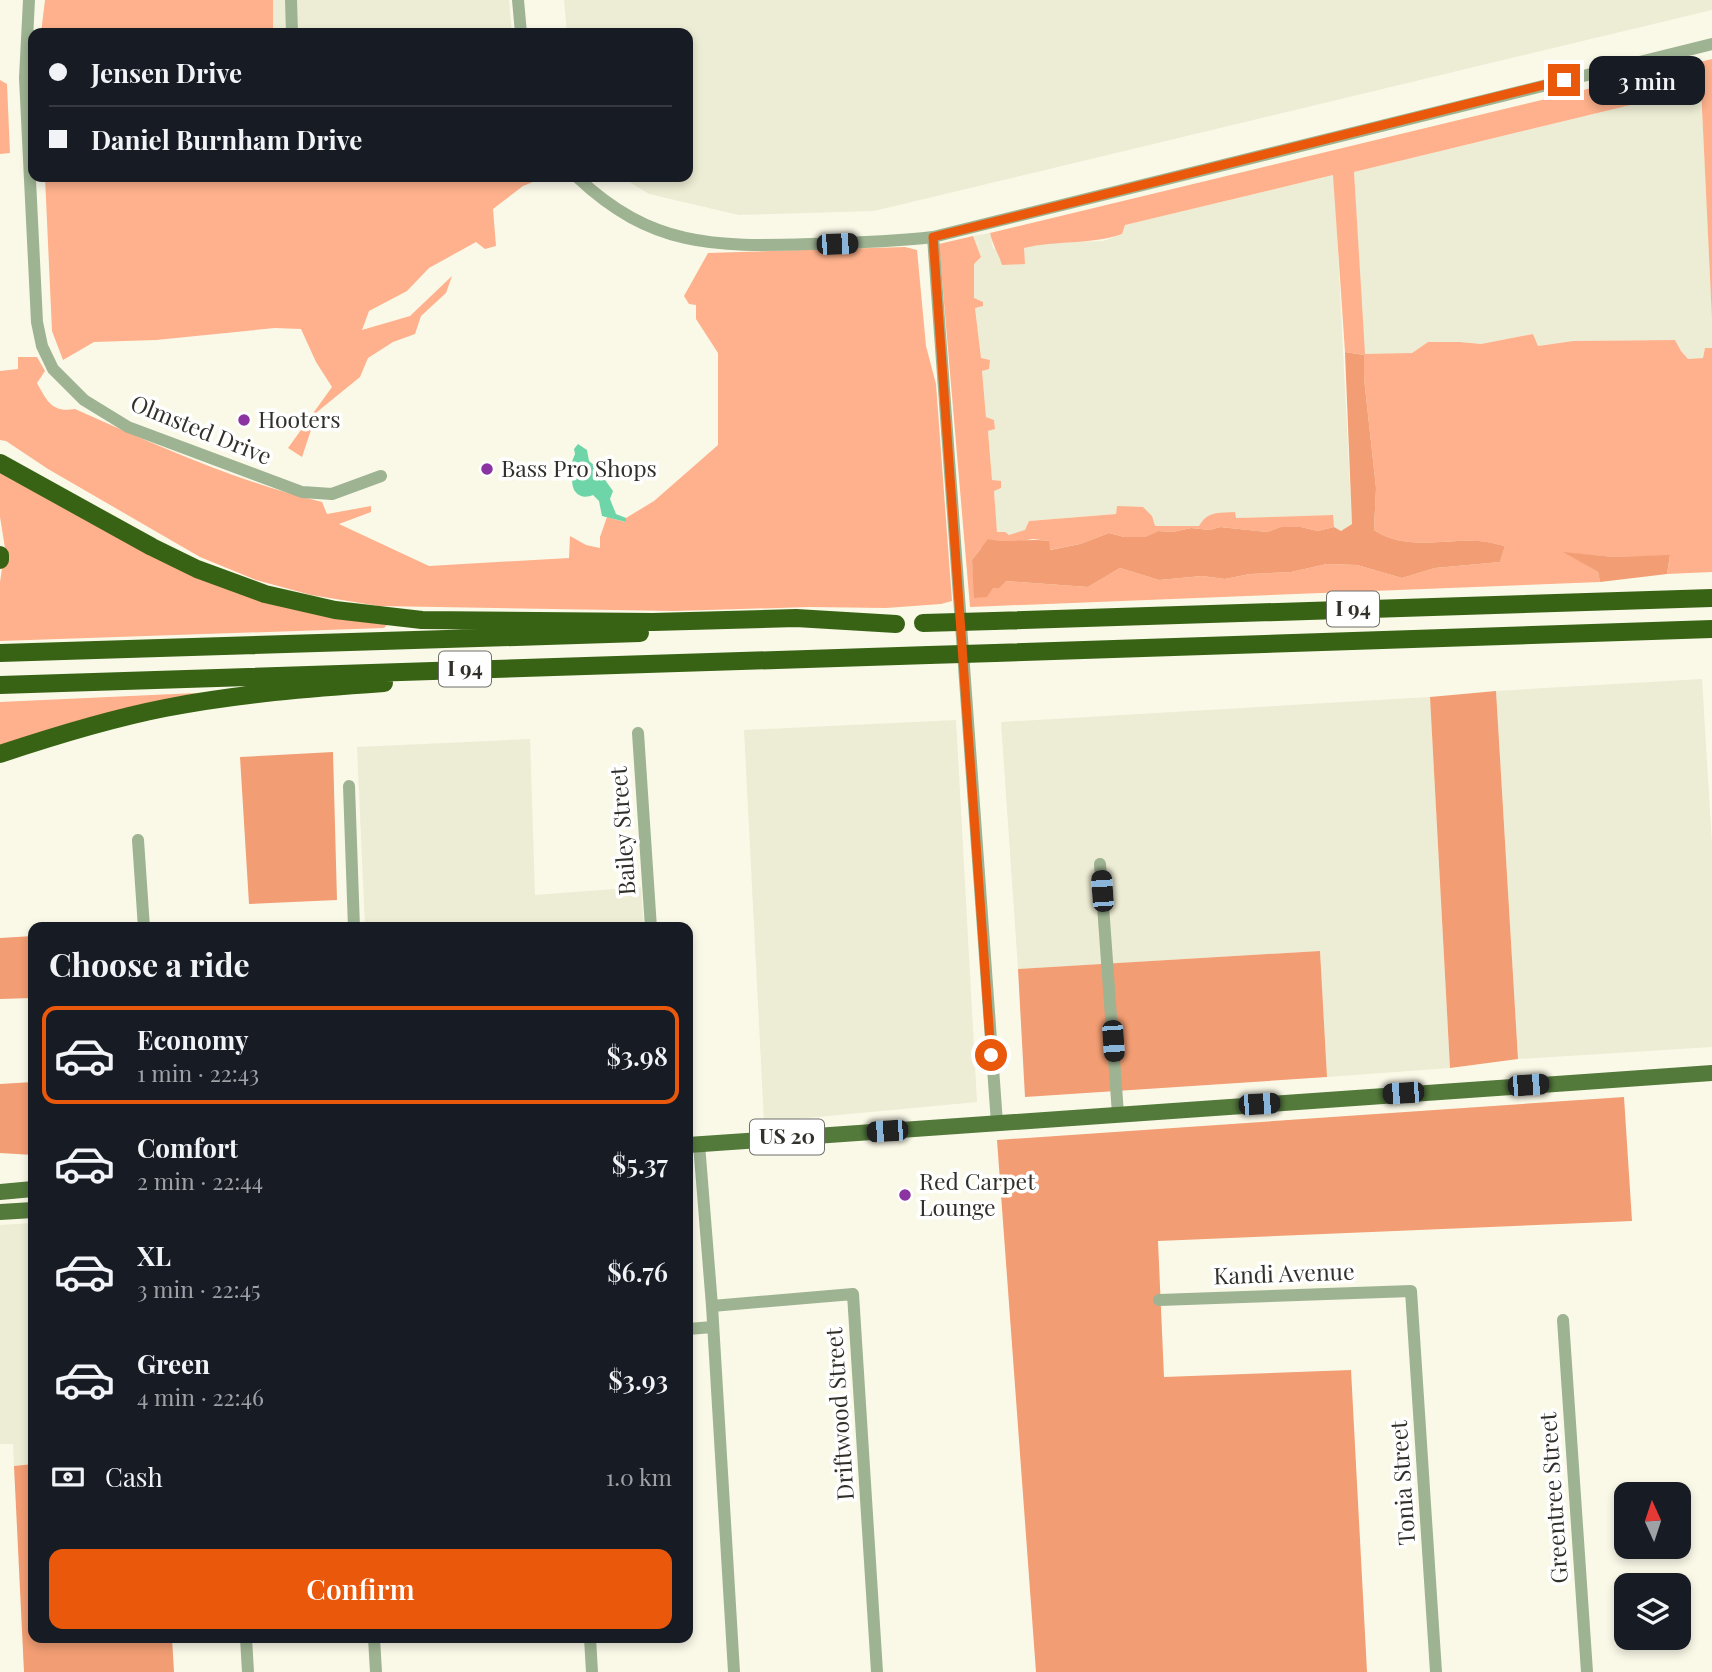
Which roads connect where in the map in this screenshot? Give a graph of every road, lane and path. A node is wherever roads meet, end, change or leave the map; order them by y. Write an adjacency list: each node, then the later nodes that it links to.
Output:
1 (29, 0): 7 (street, Olmsted Drive)
2 (290, 0): 4 (street)
3 (518, 0): 5 (street)
4 (292, 28)
5 (521, 28)
6 (1712, 44): 10 (street)
7 (28, 139)
8 (30, 182): 12 (street, Olmsted Drive)
9 (583, 182): 10 (street)
10 (933, 237): 29 (street)
11 (0, 463): 14 (highway)
12 (382, 476)
13 (1712, 598): 14 (highway, I 94, bridge)
14 (896, 624): 16 (highway, I 94)
15 (1712, 629): 17 (highway, I 94, bridge)
16 (0, 653)
17 (558, 666): 18 (highway, I 94); 20 (highway)
18 (0, 685)
19 (638, 733): 26 (street, Bailey Street)
20 (0, 754)
21 (349, 786): 25 (street)
22 (138, 840): 24 (street)
23 (1100, 864): 28 (street)
24 (144, 922)
25 (354, 922)
26 (651, 922)
27 (1712, 1073): 28 (main road, US 20)
28 (1118, 1114): 29 (main road, US 20)
29 (997, 1123): 30 (main road, US 20)
30 (693, 1144): 37 (street)
31 (28, 1189): 32 (main road)
32 (0, 1192)
33 (28, 1210): 34 (main road)
34 (0, 1212)
35 (1411, 1291): 36 (street, Kandi Avenue); 49 (street, Tonia Street)
36 (1158, 1300)
37 (712, 1306): 39 (street); 48 (street, Driftwood Street)
38 (1563, 1320): 50 (street, Greentree Street)
39 (713, 1327): 40 (street); 47 (street)
40 (693, 1329)
41 (246, 1643): 44 (street)
42 (374, 1643): 45 (street)
43 (590, 1643): 46 (street)
44 (248, 1672)
45 (376, 1672)
46 (592, 1672)
47 (734, 1672)
48 (877, 1672)
49 (1436, 1672)
50 (1587, 1672)

